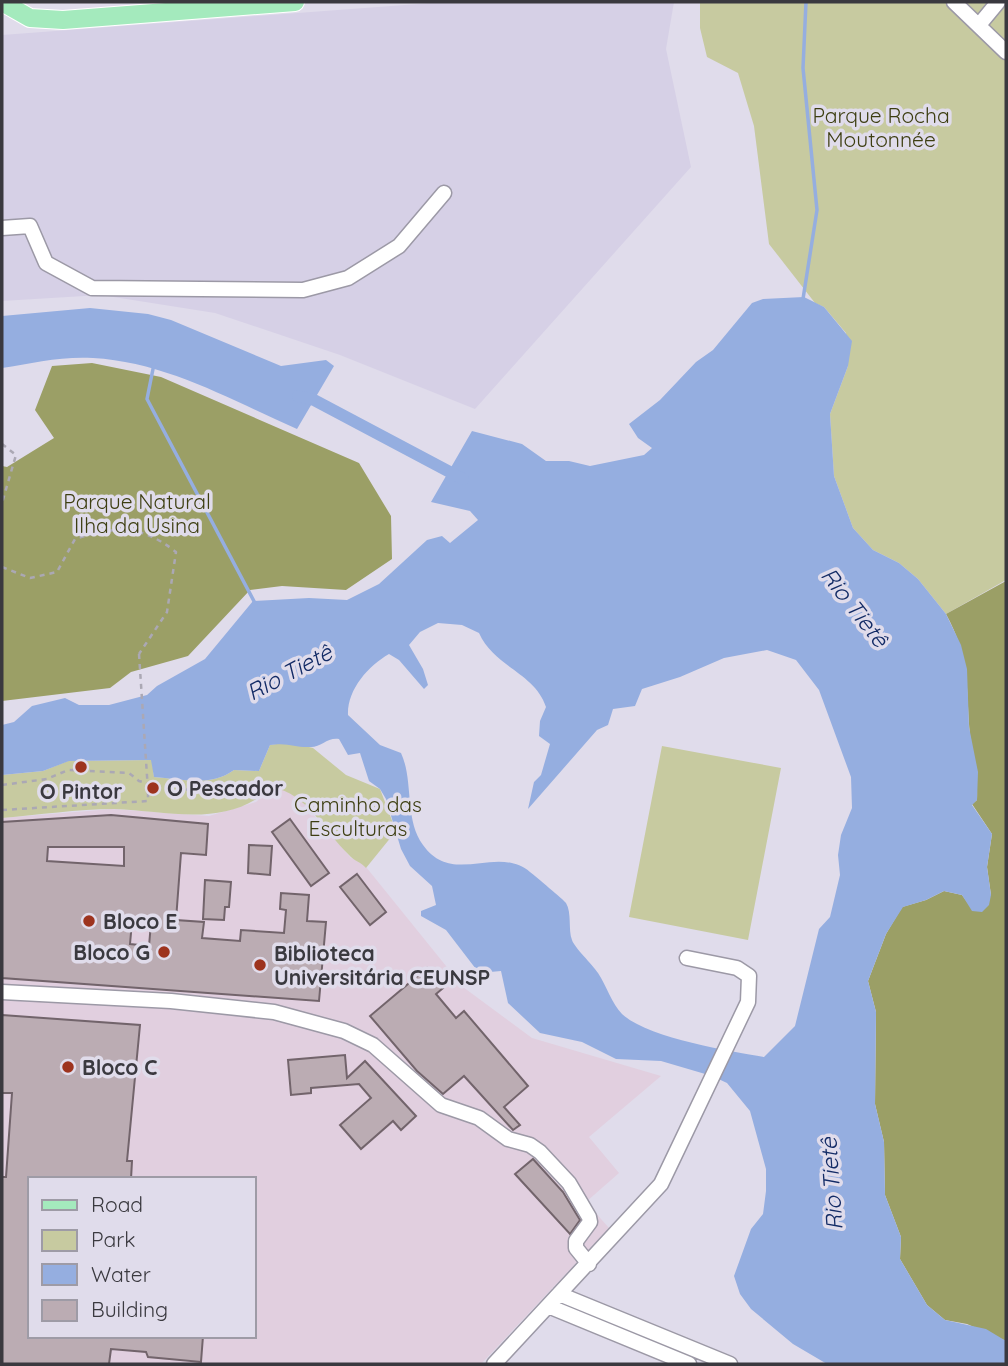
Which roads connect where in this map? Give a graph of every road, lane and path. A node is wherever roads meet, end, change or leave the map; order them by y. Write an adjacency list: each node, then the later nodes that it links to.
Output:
1 (2, 2): 2 (main road)
2 (295, 2)
3 (954, 2): 5 (street)
4 (998, 2): 5 (street)
5 (979, 26): 6 (street)
6 (1003, 41)
7 (444, 193): 8 (street)
8 (2, 228)
9 (2, 444): 10 (path)
10 (2, 503)
11 (2, 568): 14 (path, bridge)
12 (2, 785): 13 (path)
13 (191, 790)
14 (2, 810)
15 (687, 958): 17 (street)
16 (2, 992): 17 (street)
17 (589, 1264): 18 (street)
18 (559, 1294): 19 (street); 20 (street)
19 (548, 1306): 21 (street); 22 (street)
20 (707, 1360): 23 (street)
21 (494, 1364)
22 (689, 1364)
23 (730, 1364)

